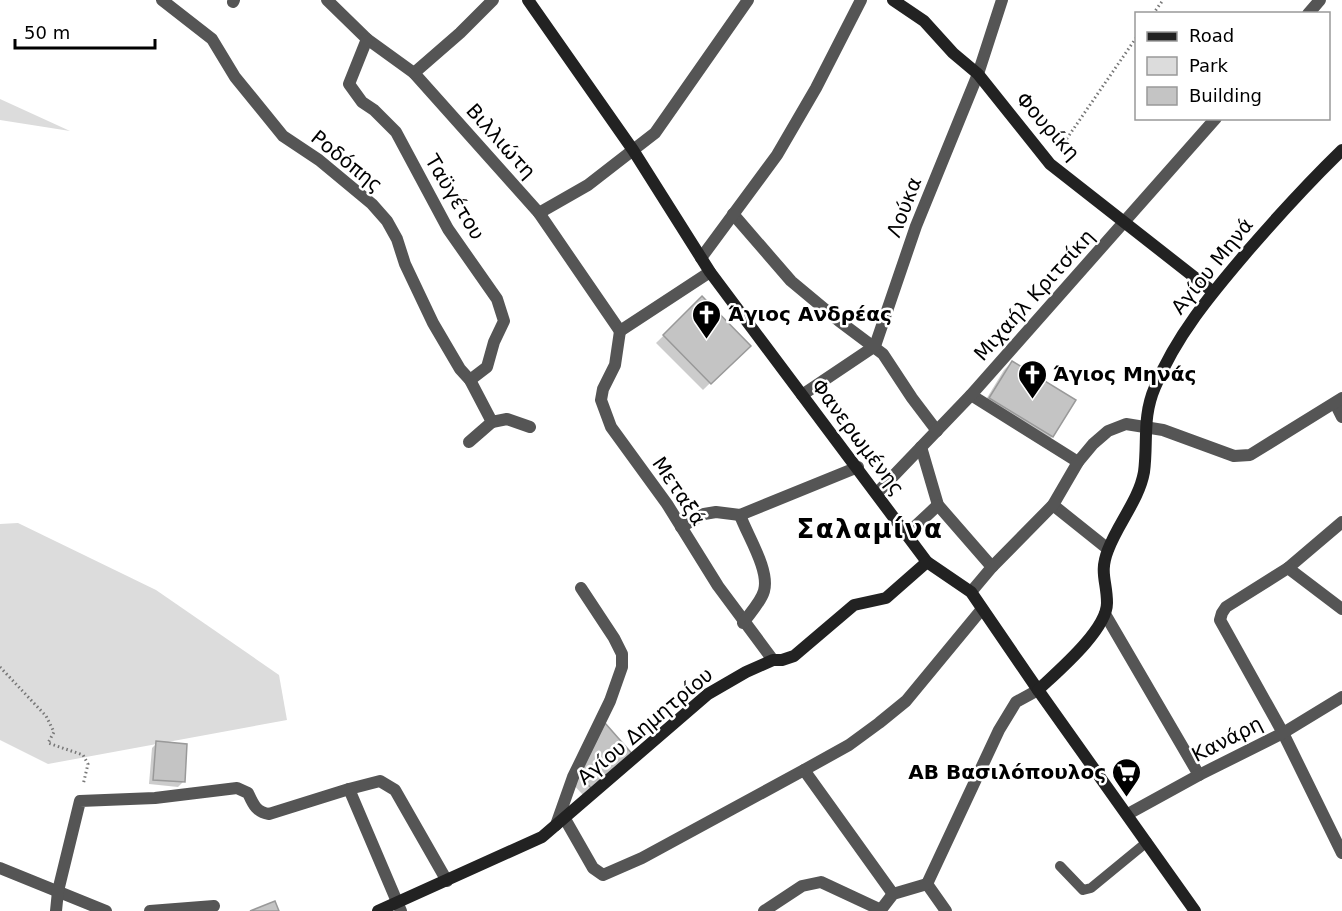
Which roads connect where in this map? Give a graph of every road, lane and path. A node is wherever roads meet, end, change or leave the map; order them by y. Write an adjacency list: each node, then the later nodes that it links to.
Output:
1 (162, 0): 27 (street, Ροδόπης)
2 (327, 0): 11 (street, Βιλλιώτη)
3 (493, 0): 13 (street)
4 (528, 0): 16 (main road, Φανερωμένης)
5 (748, 0): 16 (street)
6 (861, 0): 20 (street)
7 (893, 0): 14 (main road, Φουρίκη)
8 (1002, 0): 14 (street, Λούκα)
9 (1320, 0): 10 (street)
10 (1310, 12)
11 (367, 39): 13 (street, Βιλλιώτη); 27 (street, Ταϋγέτου)
12 (1135, 41): 18 (path)
13 (414, 73): 19 (street, Βιλλιώτη)
14 (978, 75): 18 (main road, Φουρίκη); 26 (street, Λούκα)
15 (1214, 120): 21 (street, Μιχαήλ Κριτσίκη)
16 (633, 150): 19 (street); 22 (main road, Φανερωμένης)
17 (1342, 150): 24 (main road, Αγίου Μηνά)
18 (1050, 164): 21 (main road, Φουρίκη)
19 (539, 213): 25 (street, Βιλλιώτη)
20 (733, 214): 22 (street); 26 (street)
21 (1125, 222): 24 (main road, Φουρίκη); 29 (street, Μιχαήλ Κριτσίκη)
22 (701, 258): 23 (main road, Φανερωμένης)
23 (710, 272): 25 (street); 28 (main road, Φανερωμένης)
24 (1212, 291): 34 (main road, Αγίου Μηνά)
25 (620, 331): 45 (street, Μεταξά)
26 (875, 346): 28 (street); 35 (street)
27 (470, 380): 32 (street, Ροδόπης)
28 (802, 395): 39 (main road, Φανερωμένης)
29 (971, 395): 35 (street, Μιχαήλ Κριτσίκη); 38 (street)
30 (1338, 401): 31 (street); 34 (street)
31 (1342, 417)
32 (492, 422): 33 (street); 36 (street)
33 (530, 427)
34 (1145, 428): 38 (street); 47 (main road, Αγίου Μηνά)
35 (937, 431): 37 (street, Μιχαήλ Κριτσίκη)
36 (469, 442)
37 (921, 447): 40 (street, Μιχαήλ Κριτσίκη); 41 (street)
38 (1078, 462): 42 (street)
39 (858, 467): 40 (main road, Φανερωμένης); 43 (street)
40 (877, 493): 46 (main road, Φανερωμένης)
41 (938, 505): 46 (street); 49 (street)
42 (1053, 505): 47 (street); 49 (street)
43 (740, 515): 45 (street); 56 (street)
44 (1342, 522): 50 (street)
45 (681, 526): 56 (street, Μεταξά)
46 (907, 534): 48 (main road, Φανερωμένης)
47 (1108, 549): 55 (main road, Αγίου Μηνά)
48 (927, 562): 52 (main road, Φανερωμένης); 57 (main road, Αγίου Δημητρίου)
49 (992, 567): 52 (street)
50 (1288, 568): 54 (street); 61 (street)
51 (581, 588): 67 (street)
52 (971, 592): 53 (main road, Φανερωμένης)
53 (982, 609): 59 (main road, Φανερωμένης); 62 (street)
54 (1342, 609)
55 (1105, 614): 59 (main road); 63 (street)
56 (743, 622): 57 (street, Μεταξά)
57 (773, 660): 67 (main road, Αγίου Δημητρίου)
58 (0, 667): 65 (path)
59 (1038, 690): 66 (main road, Φανερωμένης); 73 (street)
60 (1342, 697): 61 (street, Κανάρη)
61 (1283, 733): 63 (street, Κανάρη); 69 (street)
62 (804, 770): 67 (street); 75 (street)
63 (1199, 775): 66 (street, Κανάρη)
64 (349, 789): 65 (street); 72 (street); 77 (street)
65 (80, 801): 74 (street)
66 (1128, 814): 68 (main road, Φανερωμένης)
67 (560, 823): 72 (main road, Αγίου Δημητρίου)
68 (1147, 842): 70 (lane); 85 (main road, Φανερωμένης)
69 (1342, 853)
70 (1060, 866)
71 (0, 868): 74 (street)
72 (447, 880): 77 (main road, Αγίου Δημητρίου)
73 (927, 884): 75 (street); 84 (street)
74 (58, 891): 79 (street); 80 (street)
75 (893, 894): 78 (street)
76 (214, 906): 81 (street)
77 (400, 907): 82 (main road, Αγίου Δημητρίου)
78 (881, 910): 83 (street)
79 (56, 911)
80 (106, 911)
81 (150, 911)
82 (378, 911)
83 (764, 911)
84 (946, 911)
85 (1195, 911)

